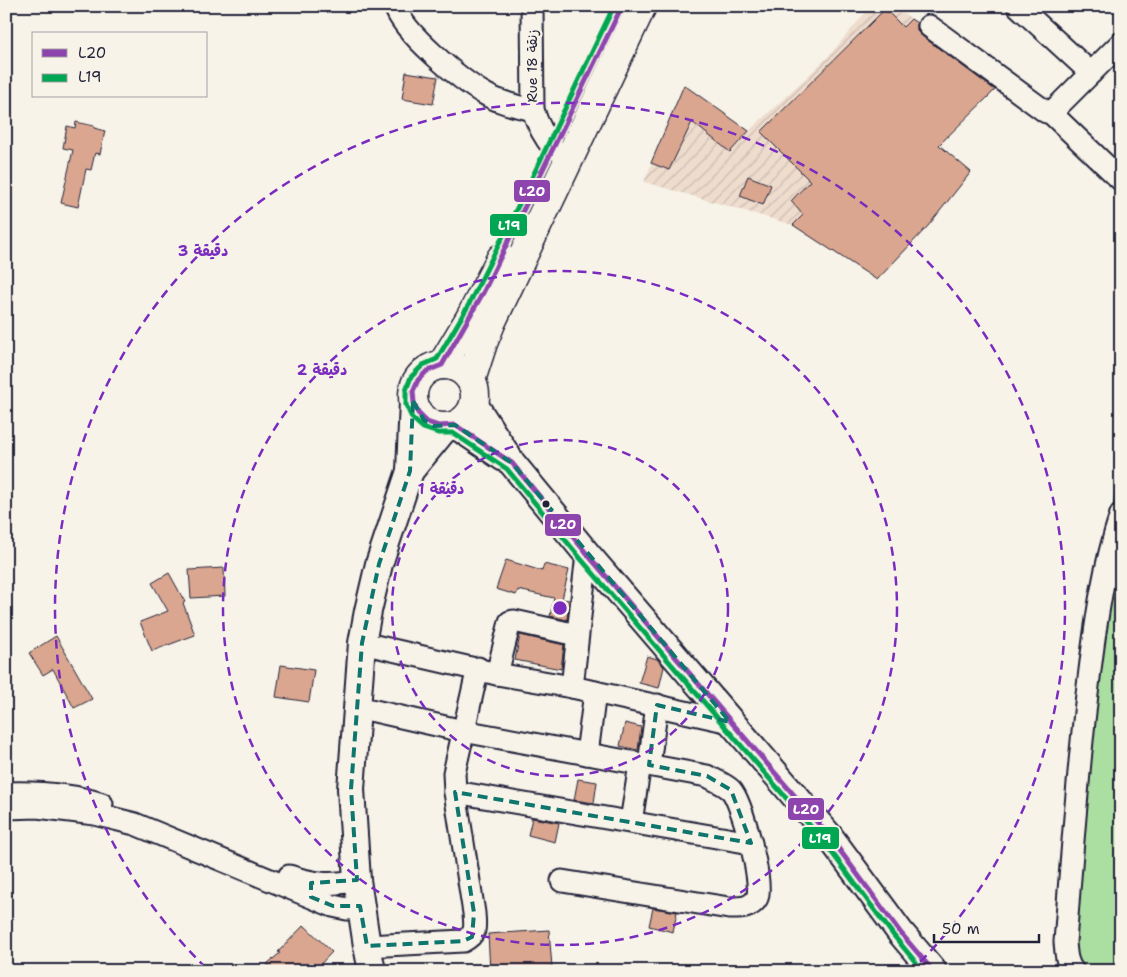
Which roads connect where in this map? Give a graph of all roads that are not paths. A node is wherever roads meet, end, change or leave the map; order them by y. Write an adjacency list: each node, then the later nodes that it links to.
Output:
1 (395, 6): 9 (street)
2 (532, 6): 9 (street, Rue 18 زنقة)
3 (622, 6): 11 (highway)
4 (642, 6): 14 (highway)
5 (1018, 6): 8 (street)
6 (929, 26): 10 (street)
7 (1121, 44): 8 (street)
8 (1091, 73): 10 (street)
9 (533, 110): 11 (street, Rue 18 زنقة)
10 (1050, 112): 12 (street)
11 (554, 149): 13 (highway)
12 (1121, 180)
13 (442, 365): 14 (highway); 15 (highway)
14 (472, 392): 16 (highway); 17 (main road)
15 (413, 400): 16 (highway); 18 (main road)
16 (451, 426): 17 (main road); 18 (main road)
17 (512, 463): 20 (main road)
18 (410, 471): 22 (main road)
19 (1121, 514): 43 (street)
20 (587, 554): 21 (street); 28 (main road)
21 (577, 635): 23 (street); 24 (street)
22 (362, 643): 23 (street); 27 (main road)
23 (487, 671): 24 (street); 29 (street)
24 (572, 687): 25 (street)
25 (595, 692): 26 (street); 30 (street)
26 (657, 705): 28 (street); 31 (street)
27 (357, 708): 29 (street); 37 (main road)
28 (730, 722): 42 (main road)
29 (463, 731): 30 (street); 32 (street)
30 (587, 754): 31 (street)
31 (645, 765): 35 (street); 36 (street)
32 (455, 792): 35 (street); 41 (street)
33 (6, 793): 39 (street)
34 (6, 808): 39 (street)
35 (631, 822): 36 (street)
36 (750, 843): 38 (street)
37 (357, 880): 39 (street); 40 (main road)
38 (562, 881)
39 (311, 890): 40 (street)
40 (360, 906): 41 (main road)
41 (370, 958)
42 (933, 971)
43 (1073, 971)

